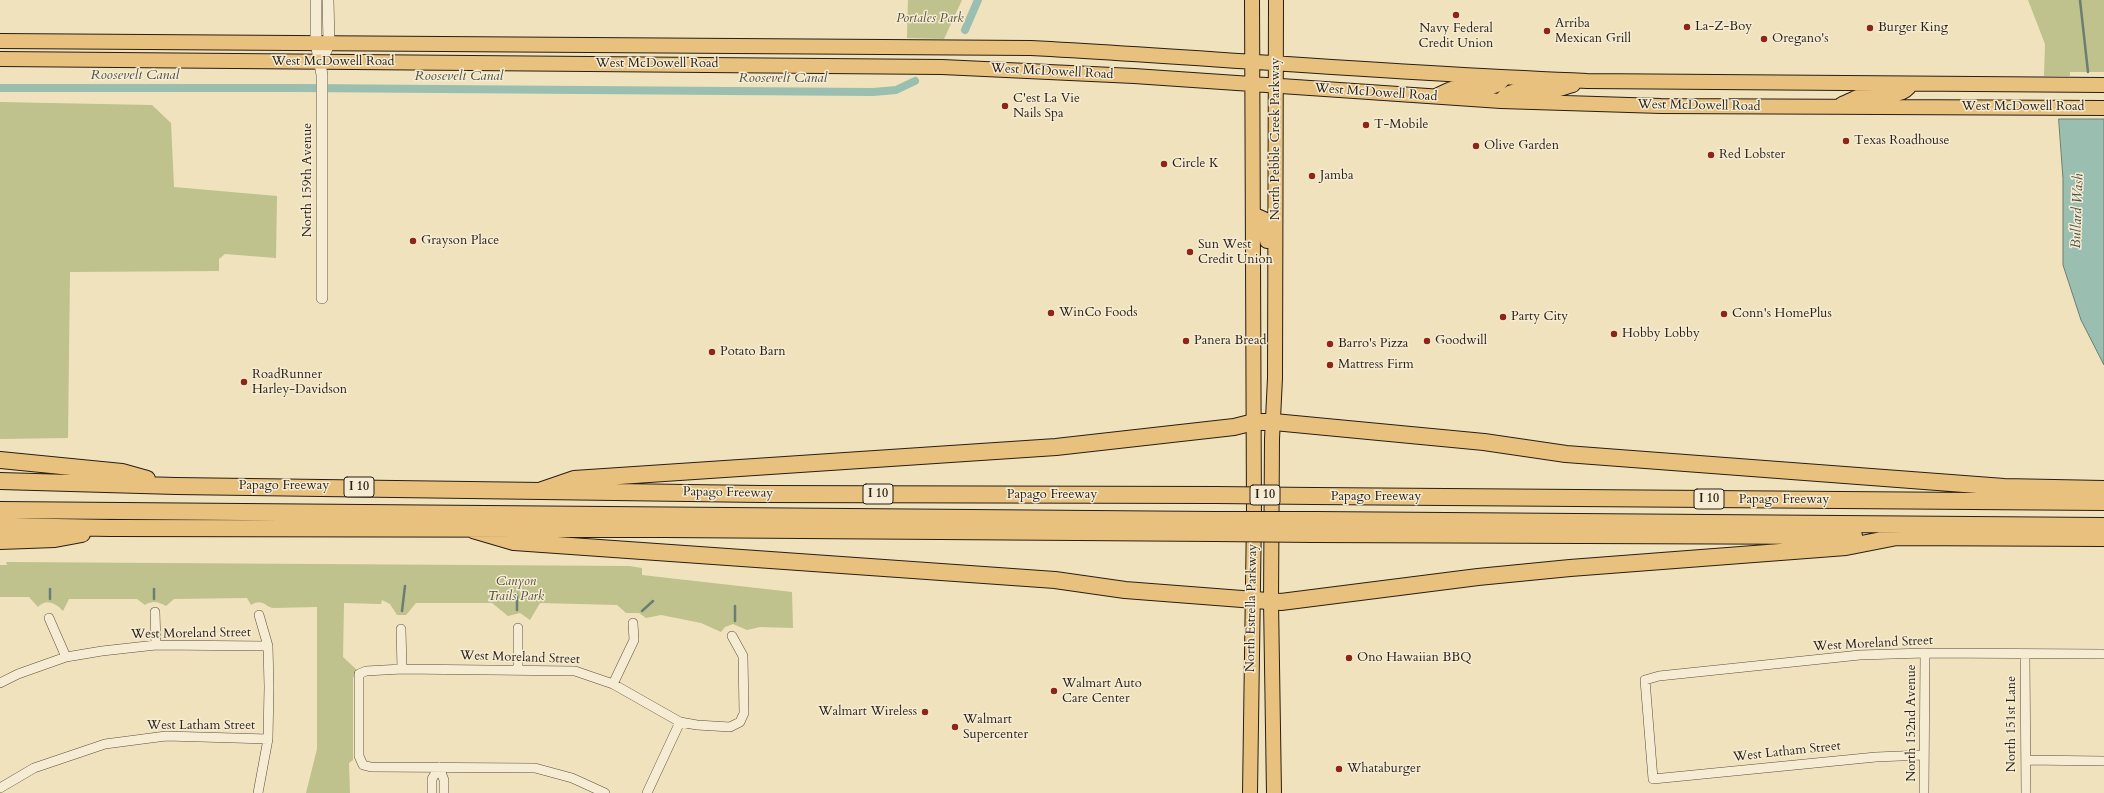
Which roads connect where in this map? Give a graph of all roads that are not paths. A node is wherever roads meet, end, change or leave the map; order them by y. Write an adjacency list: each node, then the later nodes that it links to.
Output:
1 (316, 0): 6 (street, North 159th Avenue)
2 (328, 0): 6 (street, North 159th Avenue)
3 (1252, 0): 11 (main road, North Pebble Creek Parkway)
4 (1276, 0): 13 (main road, North Pebble Creek Parkway)
5 (0, 41): 6 (main road, West McDowell Road)
6 (322, 43): 7 (main road, West McDowell Road); 10 (street, North 159th Avenue)
7 (871, 46): 8 (main road, West McDowell Road); 12 (main road)
8 (1031, 48): 11 (main road, West McDowell Road); 14 (main road)
9 (0, 59): 10 (main road, West McDowell Road)
10 (321, 62): 12 (main road, West McDowell Road); 27 (street, North 159th Avenue)
11 (1253, 62): 13 (main road, West McDowell Road); 17 (main road, North Pebble Creek Parkway)
12 (781, 64): 14 (main road, West McDowell Road)
13 (1277, 64): 15 (main road, West McDowell Road); 20 (main road, North Pebble Creek Parkway)
14 (1032, 71): 17 (main road, West McDowell Road)
15 (1504, 78): 16 (main road, West McDowell Road); 21 (main road)
16 (1587, 81): 18 (main road, West McDowell Road); 22 (main road)
17 (1253, 84): 20 (main road, West McDowell Road); 25 (main road, North Pebble Creek Parkway)
18 (1911, 84): 19 (main road, West McDowell Road); 23 (main road)
19 (2104, 85)
20 (1276, 86): 21 (main road, West McDowell Road); 26 (main road, North Pebble Creek Parkway)
21 (1432, 97): 22 (main road, West McDowell Road)
22 (1501, 101): 23 (main road, West McDowell Road)
23 (1834, 107): 24 (main road, West McDowell Road)
24 (2104, 108)
25 (1253, 214): 26 (main road); 28 (main road, North Pebble Creek Parkway)
26 (1276, 254): 29 (main road, North Pebble Creek Parkway)
27 (322, 298)
28 (1254, 422): 29 (highway); 34 (highway); 46 (main road, North Estrella Parkway)
29 (1274, 422): 33 (highway); 47 (main road, North Estrella Parkway)
30 (0, 460): 32 (highway)
31 (0, 481): 32 (highway, Papago Freeway / I 10)
32 (176, 486): 34 (highway, Papago Freeway / I 10)
33 (2104, 489)
34 (542, 490): 35 (highway, Papago Freeway / I 10, bridge)
35 (2104, 502)
36 (0, 510): 38 (highway)
37 (0, 526): 41 (highway)
38 (1214, 526): 40 (highway, bridge); 42 (highway)
39 (2104, 526): 40 (highway)
40 (1314, 527): 43 (highway)
41 (111, 528): 42 (highway); 45 (highway)
42 (473, 530): 46 (highway)
43 (1898, 537): 44 (highway); 47 (highway)
44 (2104, 538)
45 (0, 541)
46 (1253, 600): 47 (highway); 78 (main road, North Estrella Parkway)
47 (1271, 601): 79 (main road, North Estrella Parkway)
48 (155, 612): 55 (street)
49 (259, 615): 56 (street)
50 (49, 618): 60 (street)
51 (633, 623): 64 (street)
52 (518, 628): 62 (street)
53 (401, 629): 61 (street)
54 (732, 636): 65 (street, West Moreland Street)
55 (156, 646): 56 (street, West Moreland Street); 60 (street, West Moreland Street)
56 (268, 646): 66 (street)
57 (1925, 653): 58 (street, West Moreland Street); 67 (street, North 152nd Avenue); 71 (street, West Moreland Street)
58 (2025, 654): 59 (street, West Moreland Street); 68 (street, North 151st Lane)
59 (2104, 654)
60 (66, 657): 63 (street, West Moreland Street)
61 (402, 669): 62 (street, West Moreland Street); 70 (street, West Moreland Street)
62 (518, 670): 64 (street, West Moreland Street)
63 (0, 683)
64 (613, 684): 65 (street, West Moreland Street)
65 (680, 722): 77 (street)
66 (268, 739): 72 (street, West Latham Street); 73 (street)
67 (1924, 755): 71 (street, West Latham Street); 80 (street, North 152nd Avenue)
68 (2026, 760): 69 (street); 81 (street, North 151st Lane)
69 (2104, 760)
70 (439, 767): 74 (street); 75 (street); 76 (street)
71 (1653, 779)
72 (0, 788)
73 (258, 793)
74 (432, 793)
75 (444, 793)
76 (605, 793)
77 (647, 793)
78 (1250, 793)
79 (1274, 793)
80 (1924, 793)
81 (2026, 793)

